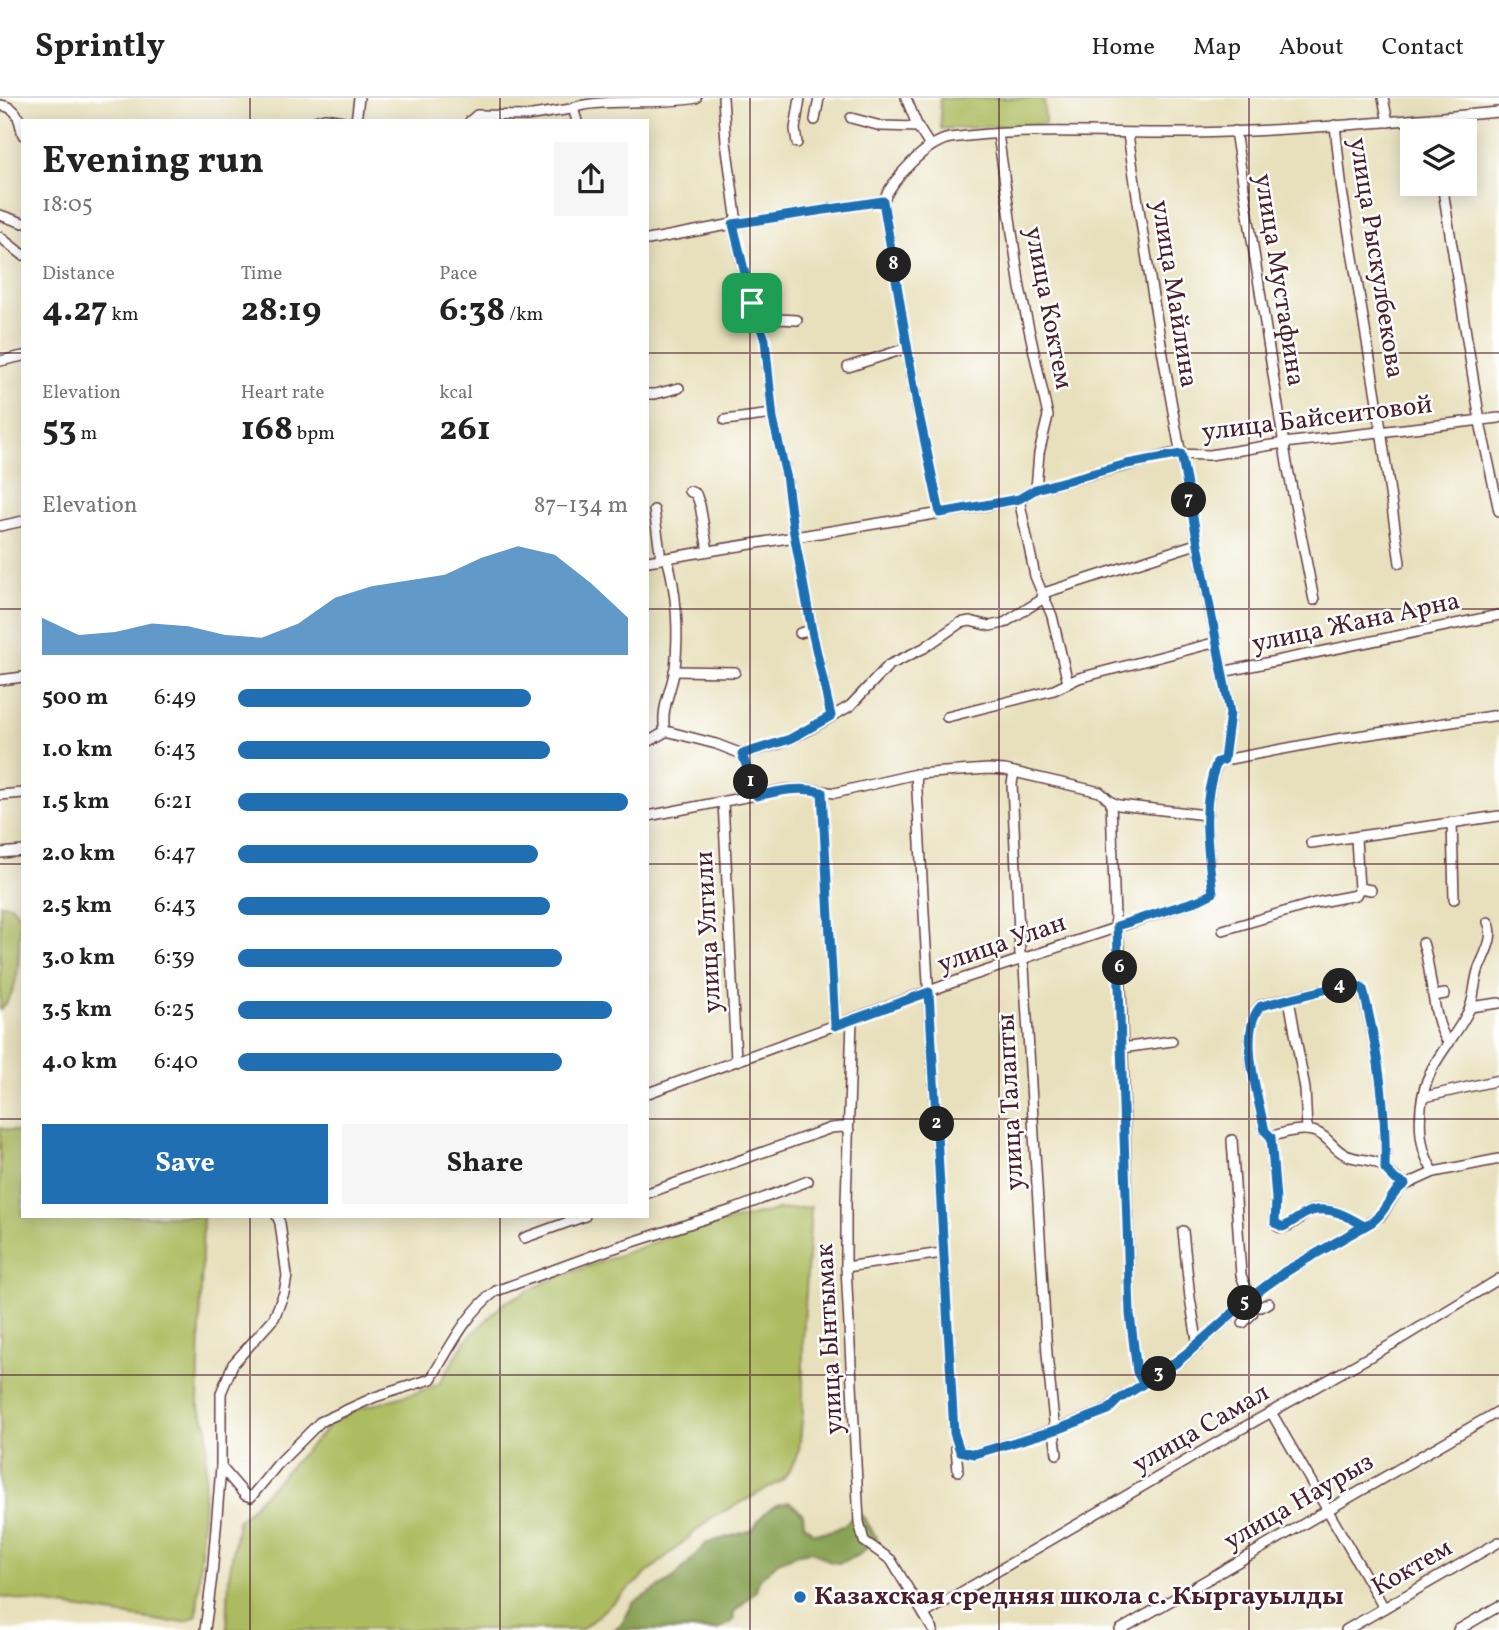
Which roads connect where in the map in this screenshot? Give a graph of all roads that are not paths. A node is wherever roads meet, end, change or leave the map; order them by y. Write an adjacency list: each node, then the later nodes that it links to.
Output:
1 (6, 98): 9 (street)
2 (359, 98): 14 (street)
3 (695, 98): 10 (street)
4 (723, 98): 31 (street)
5 (800, 98): 25 (street)
6 (819, 98): 17 (street)
7 (1382, 98): 18 (street)
8 (911, 101): 21 (street)
9 (0, 104): 20 (street)
10 (573, 108): 15 (street); 16 (street)
11 (1499, 112): 13 (street)
12 (851, 118): 21 (street)
13 (1432, 118): 18 (street)
14 (356, 119)
15 (472, 119)
16 (576, 119)
17 (815, 120)
18 (1388, 122): 19 (street)
19 (1335, 125): 22 (street); 47 (street, улица Рыскулбекова)
20 (21, 126)
21 (918, 127): 26 (street)
22 (1235, 131): 24 (street); 48 (street, улица Мустафина)
23 (998, 134): 24 (street); 26 (street); 50 (street, улица Коктем)
24 (1128, 134): 49 (street, улица Майлина)
25 (797, 143)
26 (930, 146): 28 (street)
27 (1445, 196): 46 (street)
28 (883, 201): 31 (street); 37 (street)
29 (0, 215): 30 (street)
30 (21, 222)
31 (733, 224): 33 (street); 35 (street)
32 (0, 237): 34 (street)
33 (649, 240)
34 (21, 253)
35 (758, 318): 36 (street); 43 (street)
36 (797, 320)
37 (907, 348): 40 (street); 55 (street)
38 (21, 356): 39 (street)
39 (0, 360)
40 (848, 367)
41 (679, 388): 42 (street)
42 (649, 394)
43 (773, 414): 45 (street); 58 (street)
44 (1499, 418): 46 (street, улица Байсеитовой)
45 (725, 420)
46 (1480, 420): 47 (street, улица Байсеитовой); 54 (street)
47 (1382, 431): 48 (street, улица Байсеитовой); 63 (street, улица Рыскулбекова)
48 (1284, 443): 49 (street, улица Байсеитовой); 65 (street, улица Мустафина)
49 (1181, 454): 50 (street, улица Байсеитовой); 59 (street, улица Майлина)
50 (1036, 489): 52 (street, улица Байсеитовой)
51 (689, 491): 60 (street)
52 (1019, 499): 55 (street, улица Байсеитовой); 64 (street)
53 (654, 510): 61 (street)
54 (1499, 511)
55 (940, 513): 58 (street, улица Байсеитовой)
56 (21, 521): 57 (street)
57 (0, 526)
58 (796, 538): 60 (street, улица Байсеитовой); 67 (street)
59 (1196, 544): 64 (street); 69 (street, улица Майлина)
60 (708, 551): 61 (street, улица Байсеитовой)
61 (664, 559): 62 (street, улица Байсеитовой); 70 (street)
62 (649, 561)
63 (1400, 563)
64 (1044, 593): 75 (street); 77 (street)
65 (1314, 600)
66 (1499, 615): 72 (street, улица Жана Арна)
67 (812, 631): 68 (street); 77 (street)
68 (800, 633)
69 (1217, 642): 72 (street, улица Майлина); 75 (street)
70 (674, 671): 71 (street); 79 (street)
71 (735, 672)
72 (1222, 672): 82 (street, улица Майлина)
73 (21, 677): 74 (street)
74 (0, 680)
75 (1068, 684): 78 (street)
76 (1499, 715): 82 (street)
77 (831, 716): 81 (street)
78 (947, 717)
79 (665, 732): 80 (street); 81 (street)
80 (649, 741)
81 (742, 754): 88 (street)
82 (1224, 760): 91 (street, улица Майлина)
83 (1014, 772): 84 (street); 90 (street); 107 (street, улица Талапты)
84 (916, 774): 85 (street); 108 (street)
85 (822, 792): 88 (street); 115 (street)
86 (21, 793): 87 (street)
87 (0, 795)
88 (757, 796): 89 (street)
89 (723, 802): 92 (street); 119 (street, улица Улгили)
90 (1111, 802): 91 (street); 104 (street)
91 (1206, 815): 101 (street, улица Майлина)
92 (649, 816)
93 (1499, 816): 94 (street)
94 (1452, 822): 95 (street); 102 (street)
95 (1356, 838): 96 (street); 99 (street)
96 (1311, 843)
97 (21, 851): 98 (street)
98 (0, 853)
99 (1359, 888): 100 (street); 105 (street)
100 (1371, 890)
101 (1213, 893): 104 (street, улица Улан)
102 (1454, 899)
103 (1488, 922): 113 (street)
104 (1117, 926): 107 (street, улица Улан); 118 (street)
105 (1223, 930)
106 (1423, 943): 110 (street)
107 (1023, 960): 108 (street, улица Улан); 148 (street, улица Талапты)
108 (929, 992): 114 (street, улица Улан); 138 (street)
109 (1445, 994): 110 (street)
110 (1434, 996): 117 (street)
111 (1289, 999): 123 (street); 125 (street); 128 (street)
112 (1499, 1003): 113 (street)
113 (1470, 1007): 117 (street)
114 (852, 1019): 115 (street, улица Улан); 124 (street, улица Ынтымак)
115 (835, 1026): 119 (street, улица Улан)
116 (1172, 1041): 118 (street)
117 (1449, 1043): 122 (street)
118 (1122, 1048): 145 (street)
119 (736, 1060): 121 (street, улица Улан)
120 (1499, 1080): 122 (street)
121 (649, 1093)
122 (1424, 1097): 129 (street)
123 (1307, 1130): 125 (street); 128 (street)
124 (849, 1131): 132 (street); 139 (street, улица Ынтымак)
125 (1271, 1137): 135 (street)
126 (1232, 1140): 141 (street)
127 (1499, 1159): 129 (street)
128 (1385, 1169): 131 (street)
129 (1434, 1172): 131 (street)
130 (808, 1181): 151 (street)
131 (1405, 1184): 135 (street)
132 (649, 1193)
133 (278, 1218): 151 (street)
134 (579, 1218): 137 (street)
135 (1364, 1226): 141 (street)
136 (1183, 1231): 144 (street)
137 (524, 1238)
138 (942, 1253): 139 (street); 149 (street)
139 (846, 1267): 157 (street, улица Ынтымак)
140 (1499, 1279): 147 (street, улица Самал)
141 (1252, 1300): 142 (street); 143 (street); 144 (street)
142 (1269, 1303)
143 (1243, 1323)
144 (1198, 1346): 145 (street)
145 (1143, 1383): 148 (street)
146 (1499, 1411): 153 (street, улица Наурыз)
147 (1270, 1412): 153 (street); 157 (street, улица Самал)
148 (1056, 1429): 149 (street); 150 (street, улица Талапты)
149 (954, 1438): 152 (street)
150 (1057, 1454)
151 (221, 1467): 158 (street)
152 (958, 1471)
153 (1327, 1509): 156 (street); 160 (street, улица Наурыз)
154 (1499, 1542): 156 (street, Коктем)
155 (1499, 1606): 162 (street)
156 (1384, 1608): 161 (street, Коктем)
157 (924, 1614): 159 (street, улица Ынтымак)
158 (205, 1630)
159 (933, 1630)
160 (1120, 1630)
161 (1346, 1630)
162 (1458, 1630)

